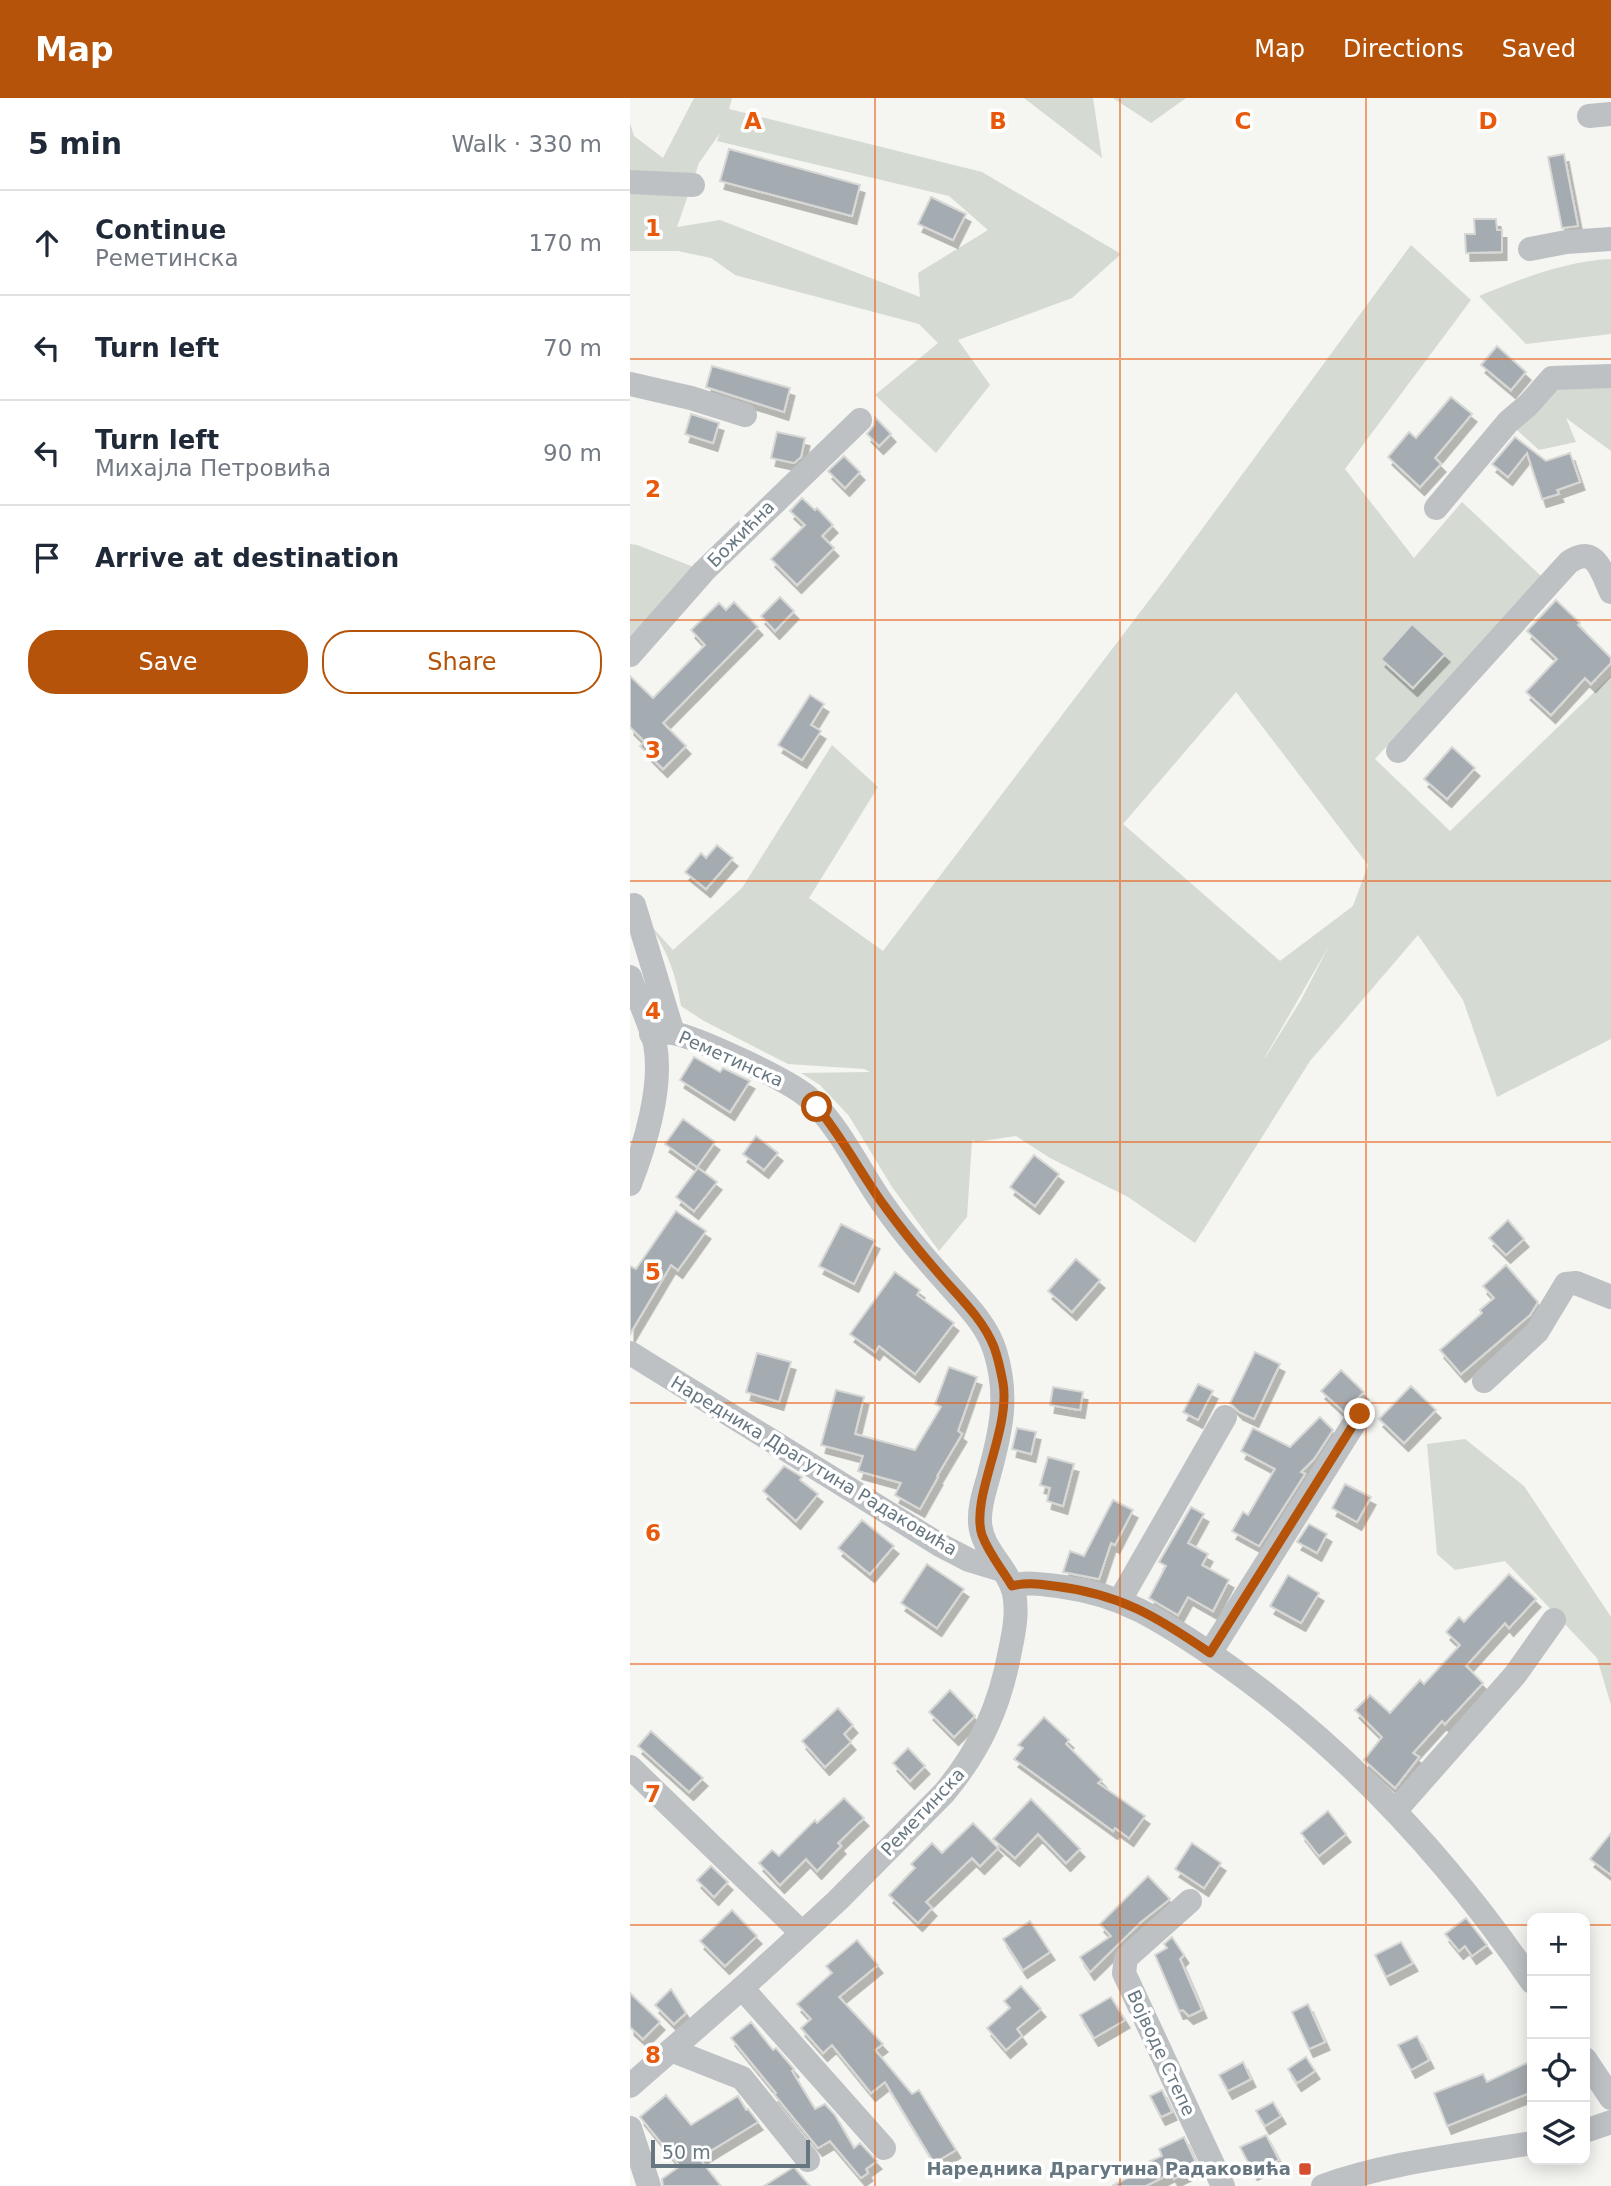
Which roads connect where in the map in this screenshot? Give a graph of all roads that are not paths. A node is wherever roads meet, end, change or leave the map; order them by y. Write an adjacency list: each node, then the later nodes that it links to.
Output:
1 (630, 182): 2 (street)
2 (693, 185)
3 (1611, 239): 4 (street)
4 (1531, 249)
5 (1611, 376): 9 (street)
6 (630, 384): 7 (street)
7 (745, 415)
8 (860, 420): 11 (street, Божићна)
9 (1436, 508)
10 (1611, 592): 12 (street)
11 (630, 655)
12 (1398, 751)
13 (634, 905): 15 (street)
14 (630, 977): 15 (street)
15 (662, 1034): 16 (street); 22 (street, Реметинска)
16 (630, 1184)
17 (1611, 1297): 19 (street)
18 (630, 1353): 22 (street, Наредника Драгутина Радаковића)
19 (1484, 1381)
20 (1360, 1414): 25 (street)
21 (1225, 1417): 23 (street)
22 (1007, 1578): 23 (street, Наредника Драгутина Радаковића); 29 (street, Реметинска)
23 (1120, 1600): 25 (street, Наредника Драгутина Радаковића)
24 (1554, 1620): 27 (street)
25 (1210, 1653): 27 (street, Наредника Драгутина Радаковића)
26 (630, 1767): 29 (street)
27 (1395, 1811): 30 (street, Наредника Драгутина Радаковића)
28 (1190, 1901): 43 (street, Војводе Степе)
29 (802, 1933): 31 (street, Реметинска)
30 (1527, 1976)
31 (742, 1989): 32 (street, Реметинска); 40 (street)
32 (671, 2050): 34 (street, Реметинска); 41 (street)
33 (1590, 2066): 35 (street)
34 (635, 2072)
35 (1611, 2098)
36 (1611, 2122): 38 (street)
37 (630, 2128): 42 (street)
38 (1590, 2129)
39 (1527, 2144): 44 (street)
40 (884, 2148)
41 (808, 2161)
42 (649, 2186)
43 (1223, 2186)
44 (1322, 2186)

